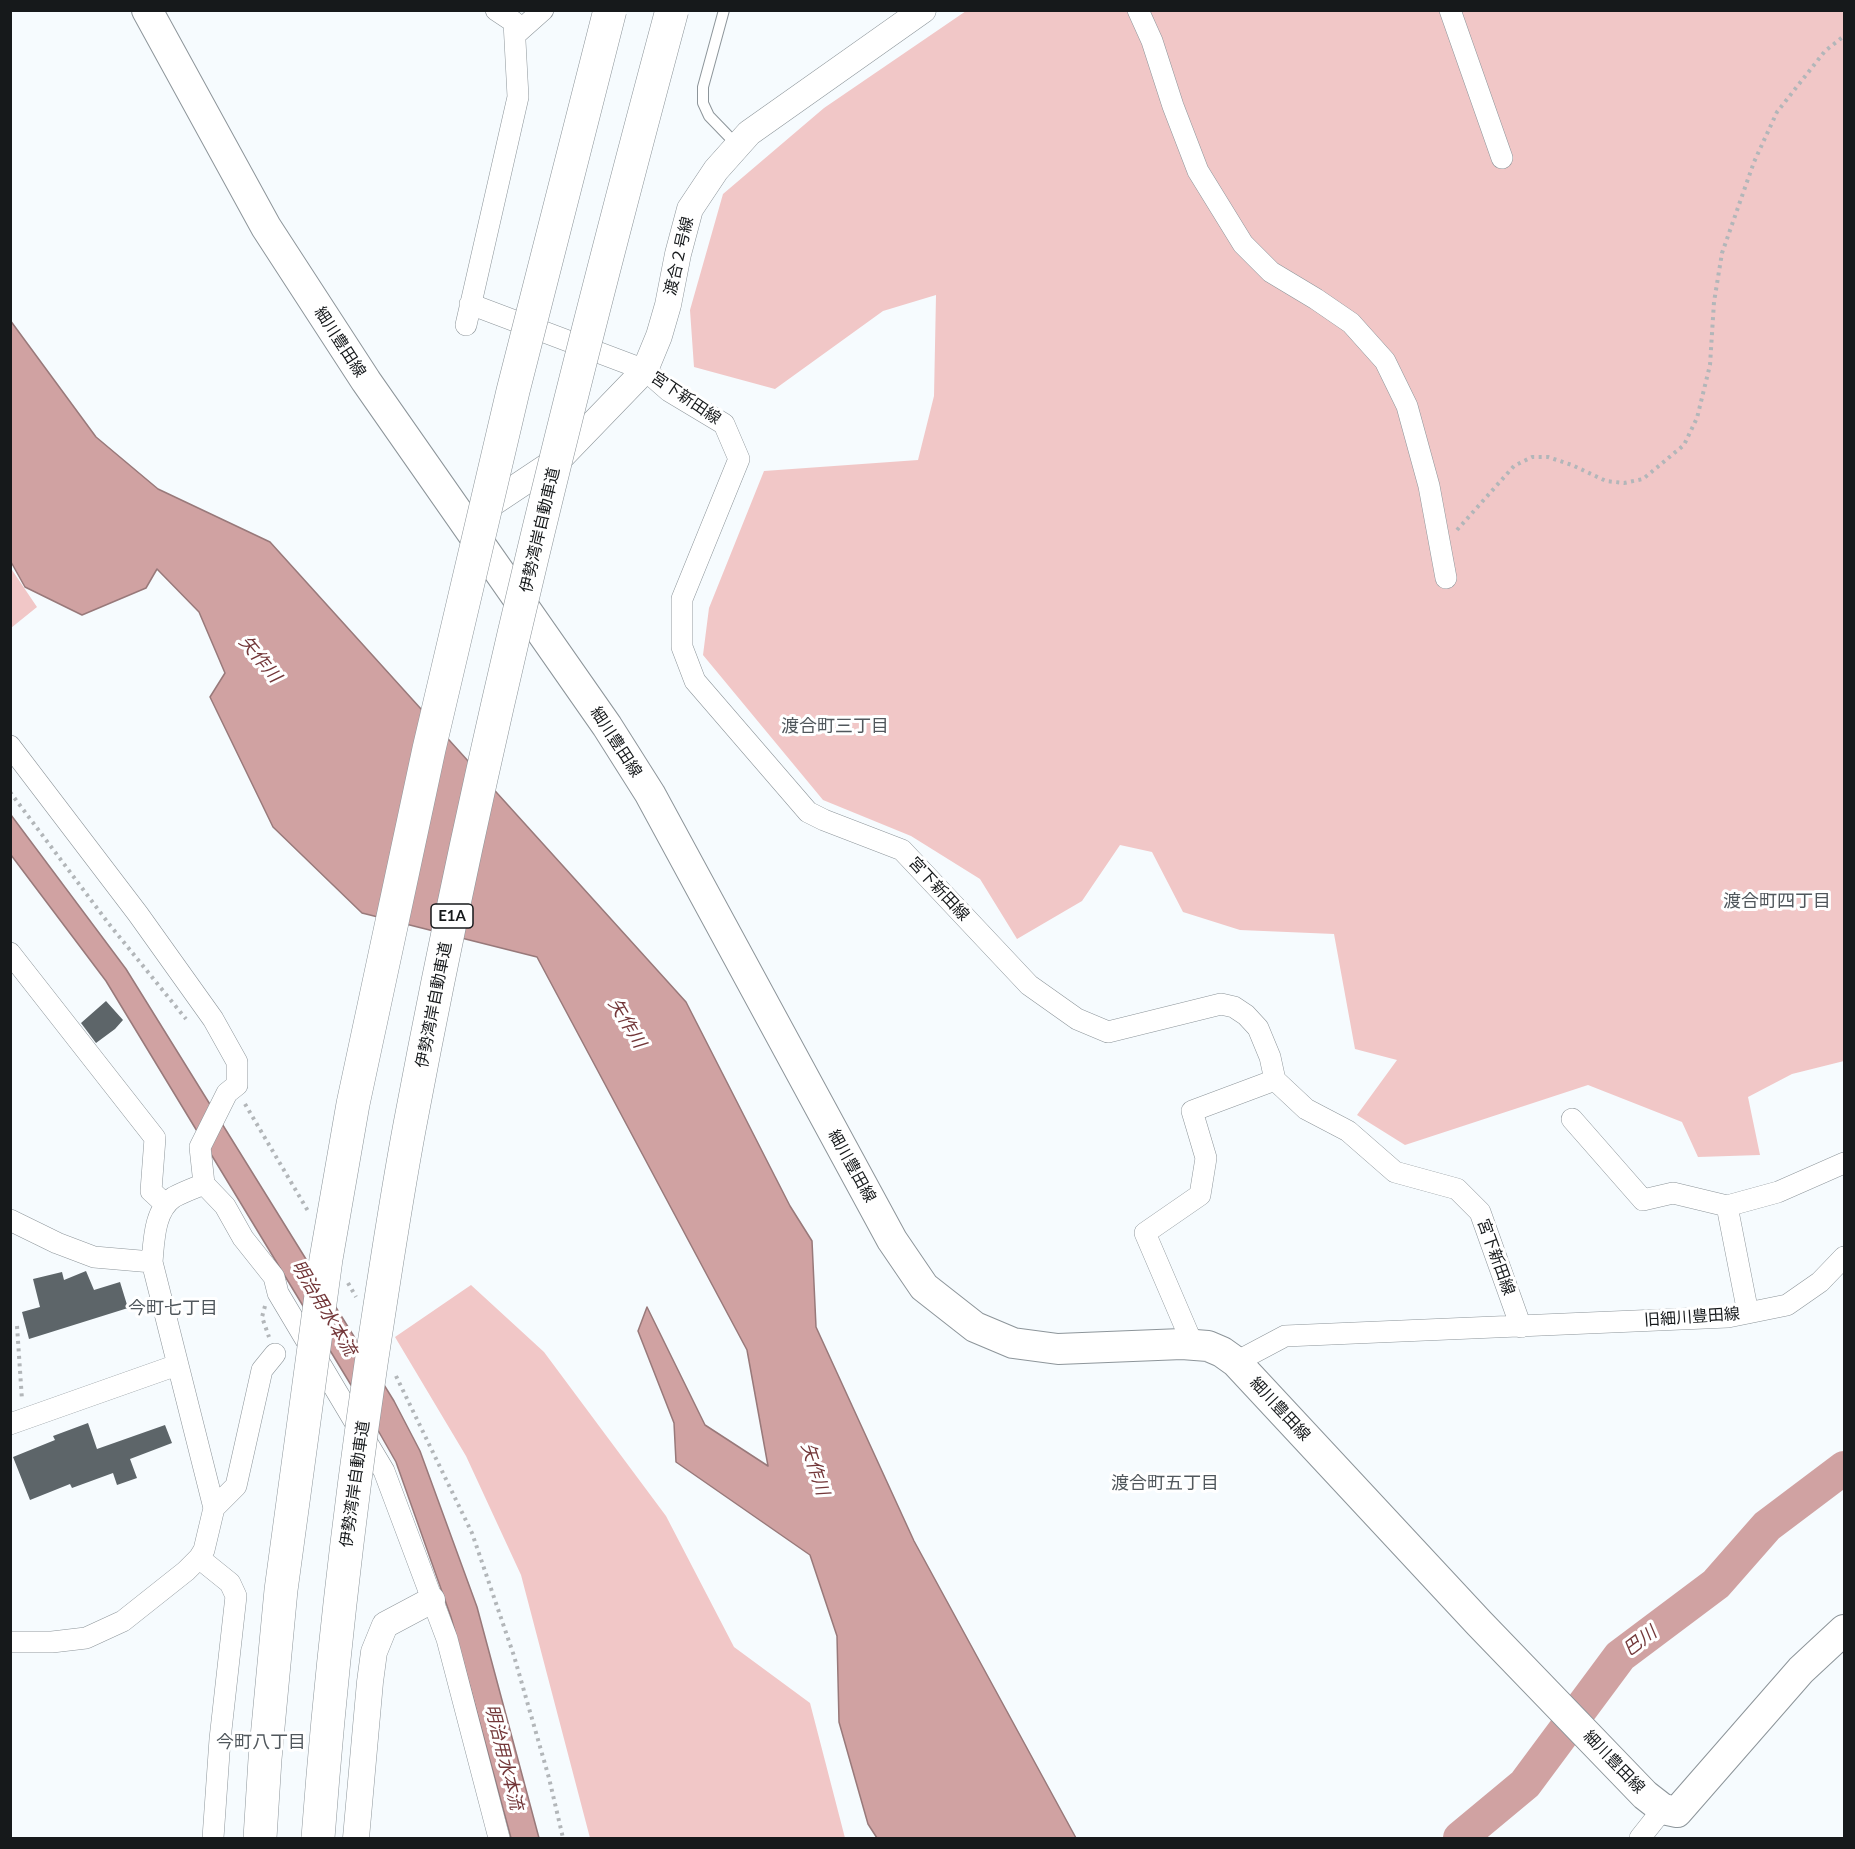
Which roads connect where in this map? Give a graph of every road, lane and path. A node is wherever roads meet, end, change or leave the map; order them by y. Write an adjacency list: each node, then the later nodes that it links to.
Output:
1 (147, 10): 17 (main road, 細川豊田線)
2 (496, 10): 10 (street)
3 (543, 10): 10 (street)
4 (610, 10): 46 (highway, bridge)
5 (672, 10): 47 (highway, 伊勢湾岸自動車道 / E1A, bridge)
6 (724, 10): 12 (lane)
7 (923, 10): 12 (street, 渡合２号線)
8 (1138, 10): 18 (street)
9 (1450, 10): 13 (street)
10 (516, 34): 14 (street)
11 (1845, 36): 18 (path)
12 (737, 146): 16 (street, 渡合２号線)
13 (1502, 158)
14 (470, 304): 15 (street); 16 (street, 宮下新田線)
15 (466, 325)
16 (645, 370): 17 (street, 渡合２号線); 22 (street, 宮下新田線)
17 (464, 522): 34 (main road, 細川豊田線)
18 (1440, 549): 19 (street)
19 (1446, 578)
20 (10, 746): 25 (street)
21 (10, 953): 26 (street)
22 (1275, 1080): 33 (street, 宮下新田線); 34 (street)
23 (1572, 1119): 27 (street)
24 (1845, 1163): 27 (street)
25 (204, 1184): 26 (street); 41 (street)
26 (165, 1204): 30 (street)
27 (1727, 1206): 31 (street)
28 (10, 1220): 30 (street)
29 (1845, 1257): 31 (street, 旧細川豊田線)
30 (152, 1262): 37 (street)
31 (1748, 1313): 33 (street, 旧細川豊田線)
32 (17, 1326): 38 (path)
33 (1521, 1327): 36 (street, 旧細川豊田線)
34 (1193, 1345): 36 (main road, 細川豊田線)
35 (275, 1354): 39 (street)
36 (1236, 1362): 44 (main road, 細川豊田線)
37 (177, 1365): 38 (street); 39 (street)
38 (17, 1421)
39 (214, 1508): 40 (street)
40 (199, 1558): 43 (street); 45 (street)
41 (432, 1600): 48 (street); 49 (street)
42 (1845, 1630): 44 (main road)
43 (10, 1642)
44 (1654, 1802): 50 (street)
45 (213, 1839)
46 (260, 1839)
47 (318, 1839)
48 (356, 1839)
49 (499, 1839)
50 (1640, 1839)

